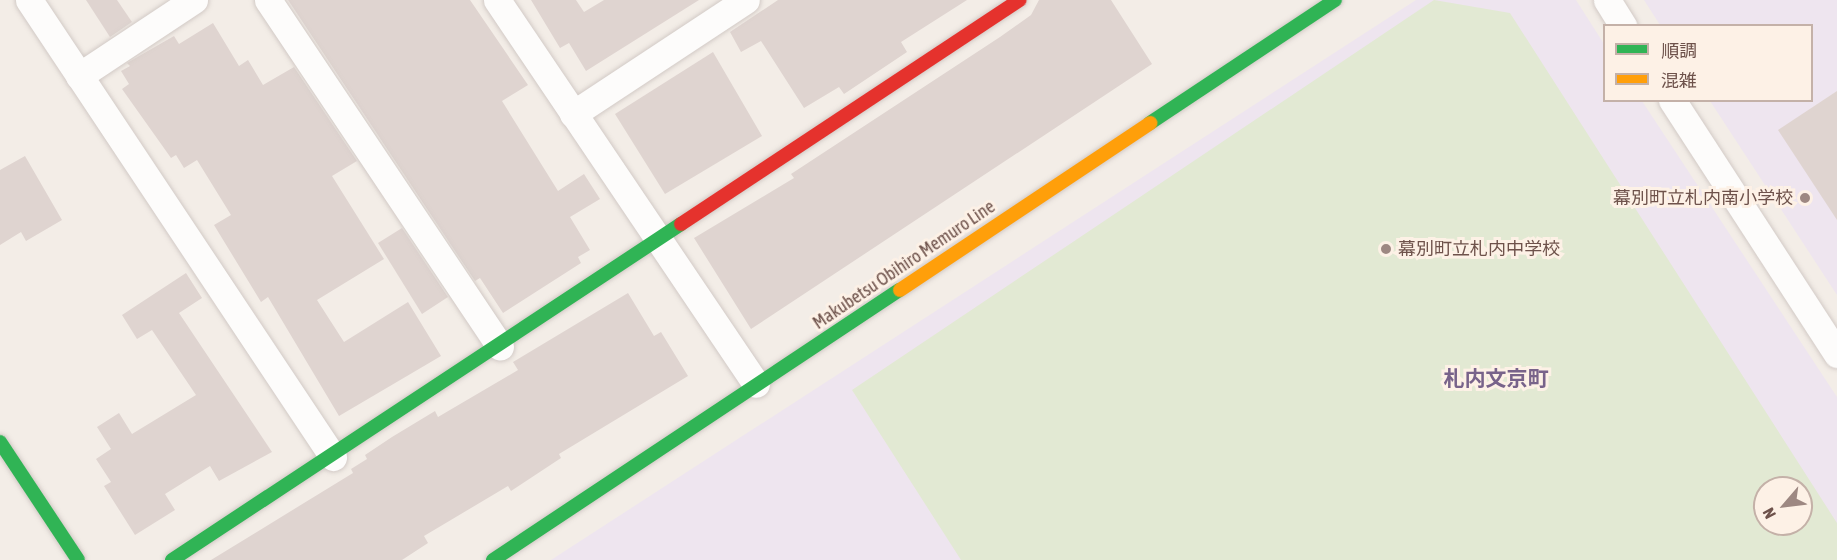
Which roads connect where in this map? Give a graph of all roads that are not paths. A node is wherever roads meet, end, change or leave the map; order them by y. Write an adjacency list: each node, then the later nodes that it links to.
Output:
1 (29, 0): 10 (street)
2 (194, 0): 10 (street)
3 (268, 0): 14 (street)
4 (497, 0): 12 (street)
5 (746, 0): 12 (street)
6 (1020, 0): 13 (main road)
7 (1335, 0): 16 (main road, Makubetsu Obihiro Memuro Line)
8 (1607, 0): 9 (street)
9 (1622, 24)
10 (79, 76): 18 (street)
11 (1673, 102): 15 (street)
12 (573, 114): 13 (street)
13 (659, 241): 14 (main road); 16 (street)
14 (500, 346): 18 (main road)
15 (1837, 354)
16 (756, 384): 21 (main road, Makubetsu Obihiro Memuro Line)
17 (0, 442): 19 (main road)
18 (333, 457): 20 (main road)
19 (78, 560)
20 (172, 560)
21 (493, 560)

